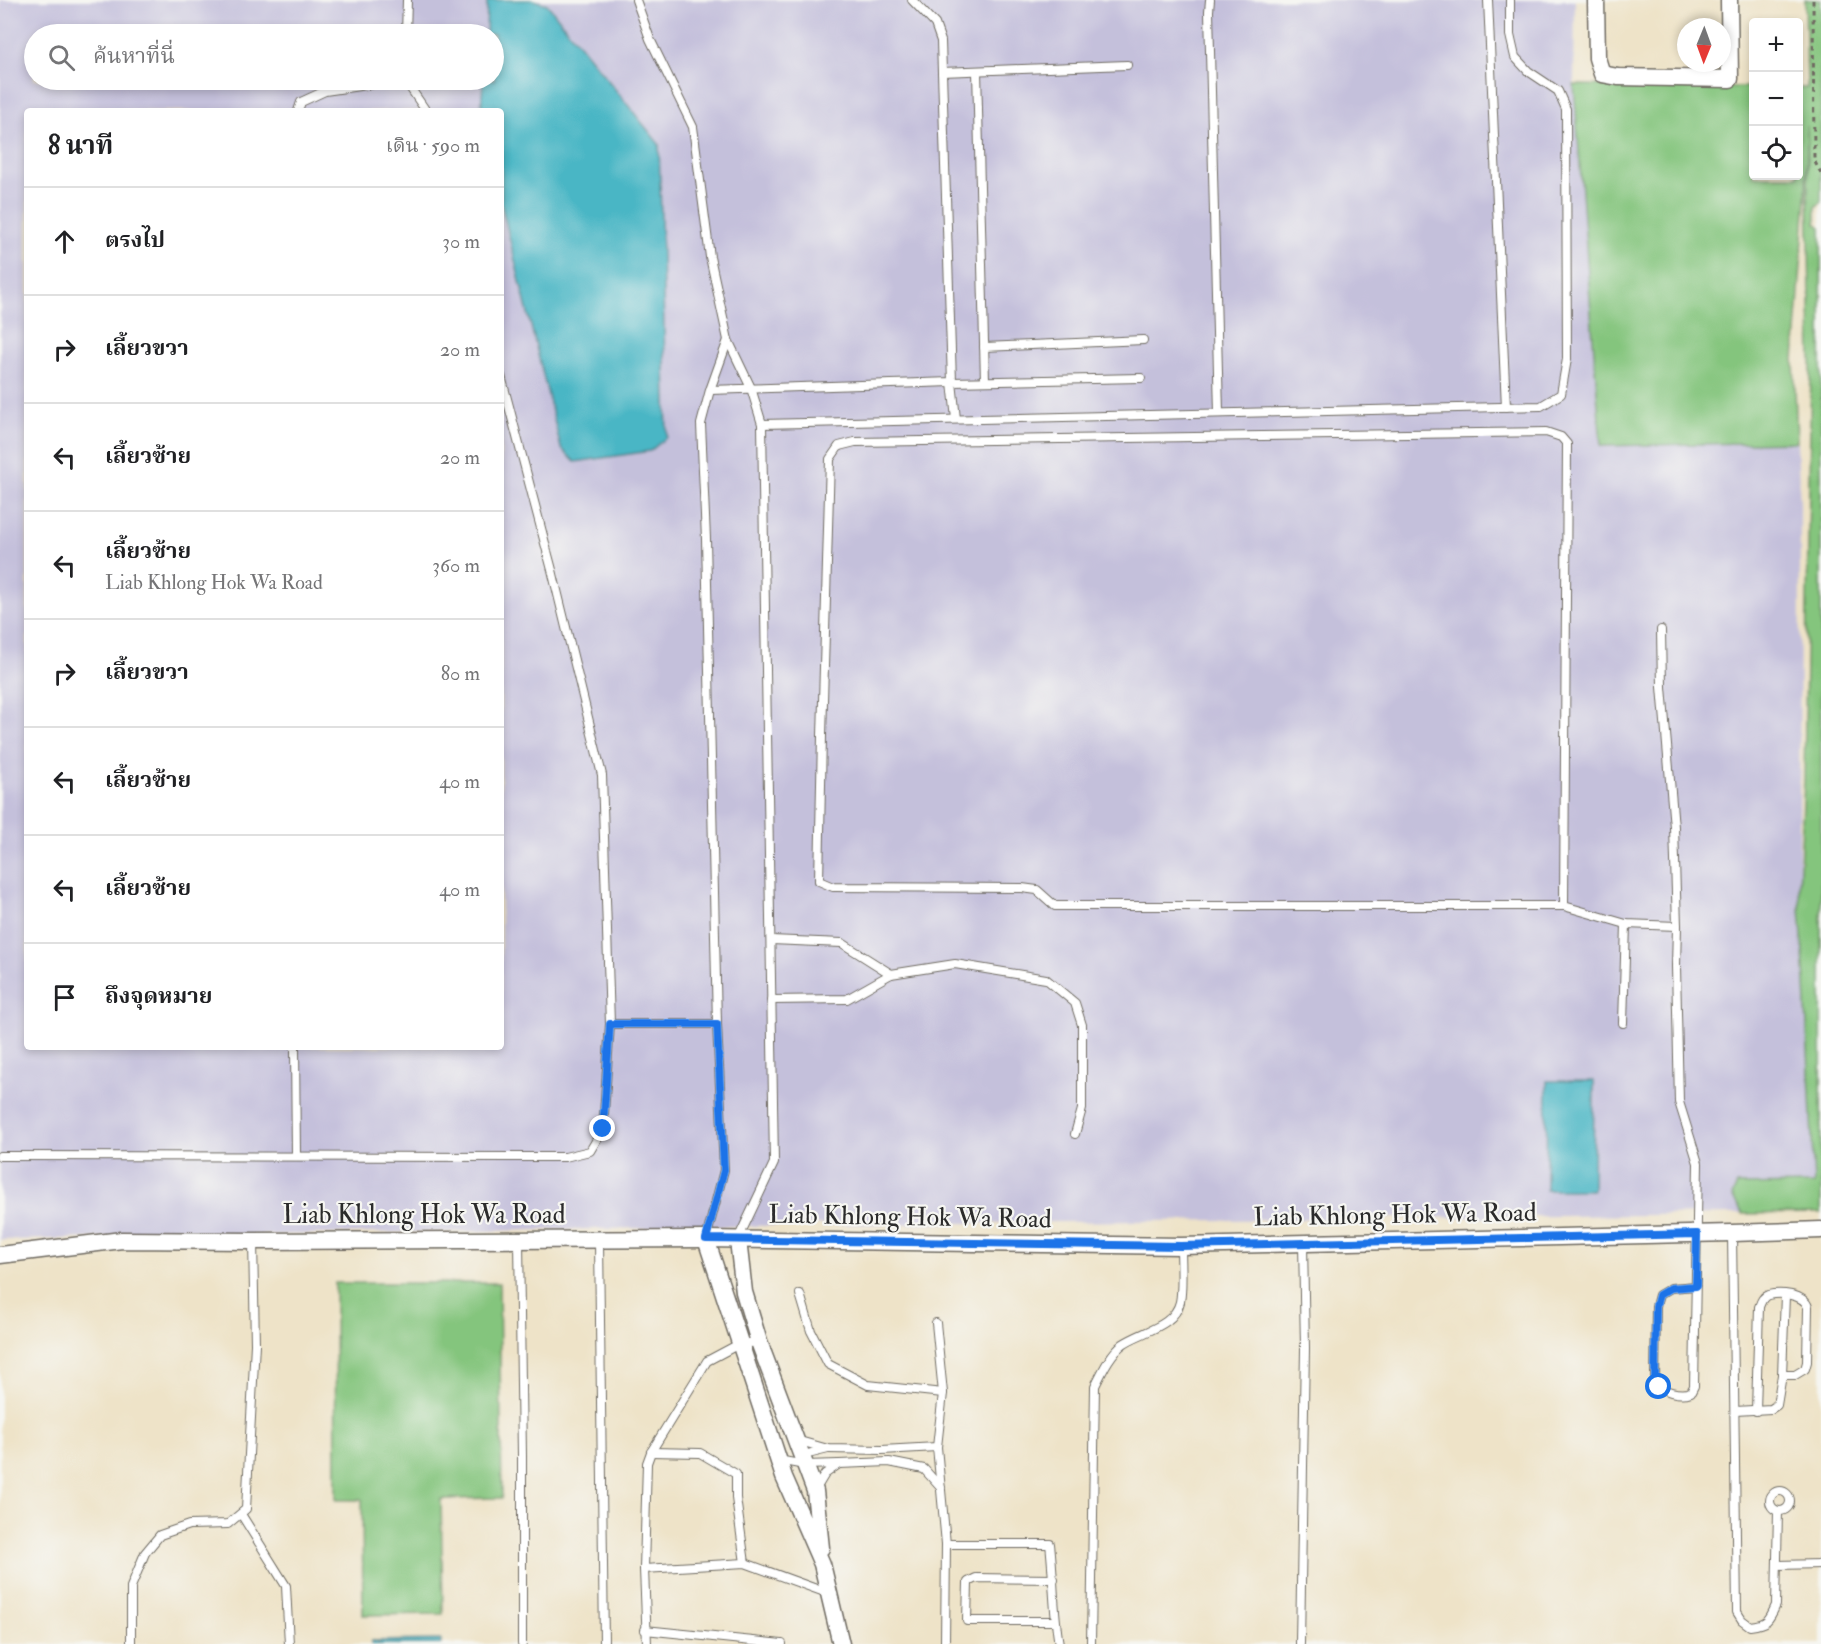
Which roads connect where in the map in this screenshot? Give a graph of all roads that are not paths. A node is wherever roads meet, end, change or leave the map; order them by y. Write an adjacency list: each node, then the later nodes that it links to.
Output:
1 (407, 0): 9 (lane)
2 (636, 0): 17 (lane)
3 (912, 0): 12 (lane)
4 (1210, 0): 27 (lane)
5 (1488, 0): 26 (lane)
6 (1510, 0): 26 (lane)
7 (1596, 0): 8 (street)
8 (1729, 0)
9 (406, 24)
10 (1127, 65): 11 (lane)
11 (978, 71): 12 (lane); 19 (lane)
12 (942, 72): 22 (lane)
13 (332, 90): 15 (lane)
14 (410, 90): 16 (lane)
15 (299, 108)
16 (424, 108)
17 (728, 340): 24 (lane); 25 (lane)
18 (1143, 340): 19 (lane)
19 (984, 347): 21 (lane)
20 (1141, 378): 21 (lane)
21 (985, 381): 22 (lane)
22 (952, 382): 24 (lane); 28 (lane)
23 (504, 387): 38 (lane)
24 (751, 387): 25 (lane); 29 (lane)
25 (710, 390): 39 (lane)
26 (1506, 407): 27 (lane)
27 (1219, 413): 28 (lane)
28 (956, 419): 29 (lane)
29 (762, 424): 34 (lane)
30 (1661, 630): 33 (lane)
31 (1564, 906): 31 (lane); 32 (lane)
32 (1626, 924): 33 (lane); 37 (lane)
33 (1677, 926): 46 (lane)
34 (771, 940): 35 (lane); 36 (lane)
35 (891, 974): 36 (lane); 41 (lane)
36 (771, 1000): 50 (lane)
37 (1623, 1023)
38 (610, 1024): 39 (lane); 43 (lane)
39 (717, 1024): 48 (lane)
40 (296, 1050): 43 (lane)
41 (1075, 1134)
42 (0, 1156): 43 (lane)
43 (296, 1156)
44 (1821, 1230): 45 (street, Liab Khlong Hok Wa Road)
45 (1732, 1233): 46 (street, Liab Khlong Hok Wa Road); 63 (lane)
46 (1697, 1234): 52 (street, Liab Khlong Hok Wa Road); 55 (lane)
47 (519, 1239): 49 (street, Liab Khlong Hok Wa Road); 51 (street, Liab Khlong Hok Wa Road); 87 (lane)
48 (706, 1239): 49 (street, Liab Khlong Hok Wa Road); 50 (street, Liab Khlong Hok Wa Road); 60 (street)
49 (599, 1240): 88 (lane)
50 (738, 1240): 53 (street, Liab Khlong Hok Wa Road); 59 (street)
51 (253, 1241): 54 (street, Liab Khlong Hok Wa Road); 74 (lane)
52 (1303, 1242): 53 (street, Liab Khlong Hok Wa Road); 95 (lane)
53 (1181, 1246): 94 (lane)
54 (0, 1255)
55 (1696, 1286): 55 (lane)
56 (800, 1294): 62 (lane)
57 (1785, 1295): 61 (lane); 61 (lane); 64 (lane)
58 (936, 1323): 62 (lane)
59 (759, 1342): 60 (lane); 68 (street)
60 (739, 1344): 67 (lane); 69 (street)
61 (1782, 1376): 64 (lane)
62 (944, 1393): 65 (lane)
63 (1735, 1411): 64 (lane); 79 (lane)
64 (1756, 1411)
65 (937, 1448): 66 (lane); 71 (lane)
66 (828, 1449): 68 (lane); 68 (lane)
67 (651, 1452): 76 (lane); 80 (lane)
68 (801, 1454): 69 (lane); 70 (lane); 72 (street)
69 (778, 1460): 77 (street)
70 (839, 1464): 71 (lane); 72 (lane)
71 (941, 1488): 75 (lane)
72 (815, 1491): 77 (street)
73 (1778, 1510): 79 (lane)
74 (241, 1514): 85 (lane); 86 (lane)
75 (946, 1544): 81 (lane); 92 (lane)
76 (745, 1563): 80 (lane); 82 (lane)
77 (822, 1564): 82 (street)
78 (1821, 1564): 79 (lane)
79 (1777, 1565)
80 (644, 1569): 84 (lane)
81 (1054, 1580): 83 (lane); 83 (lane)
82 (831, 1594): 91 (street)
83 (1054, 1621): 93 (lane)
84 (645, 1630): 89 (lane); 90 (lane)
85 (131, 1644)
86 (289, 1644)
87 (522, 1644)
88 (604, 1644)
89 (646, 1644)
90 (780, 1644)
91 (841, 1644)
92 (945, 1644)
93 (1059, 1644)
94 (1091, 1644)
95 (1300, 1644)

